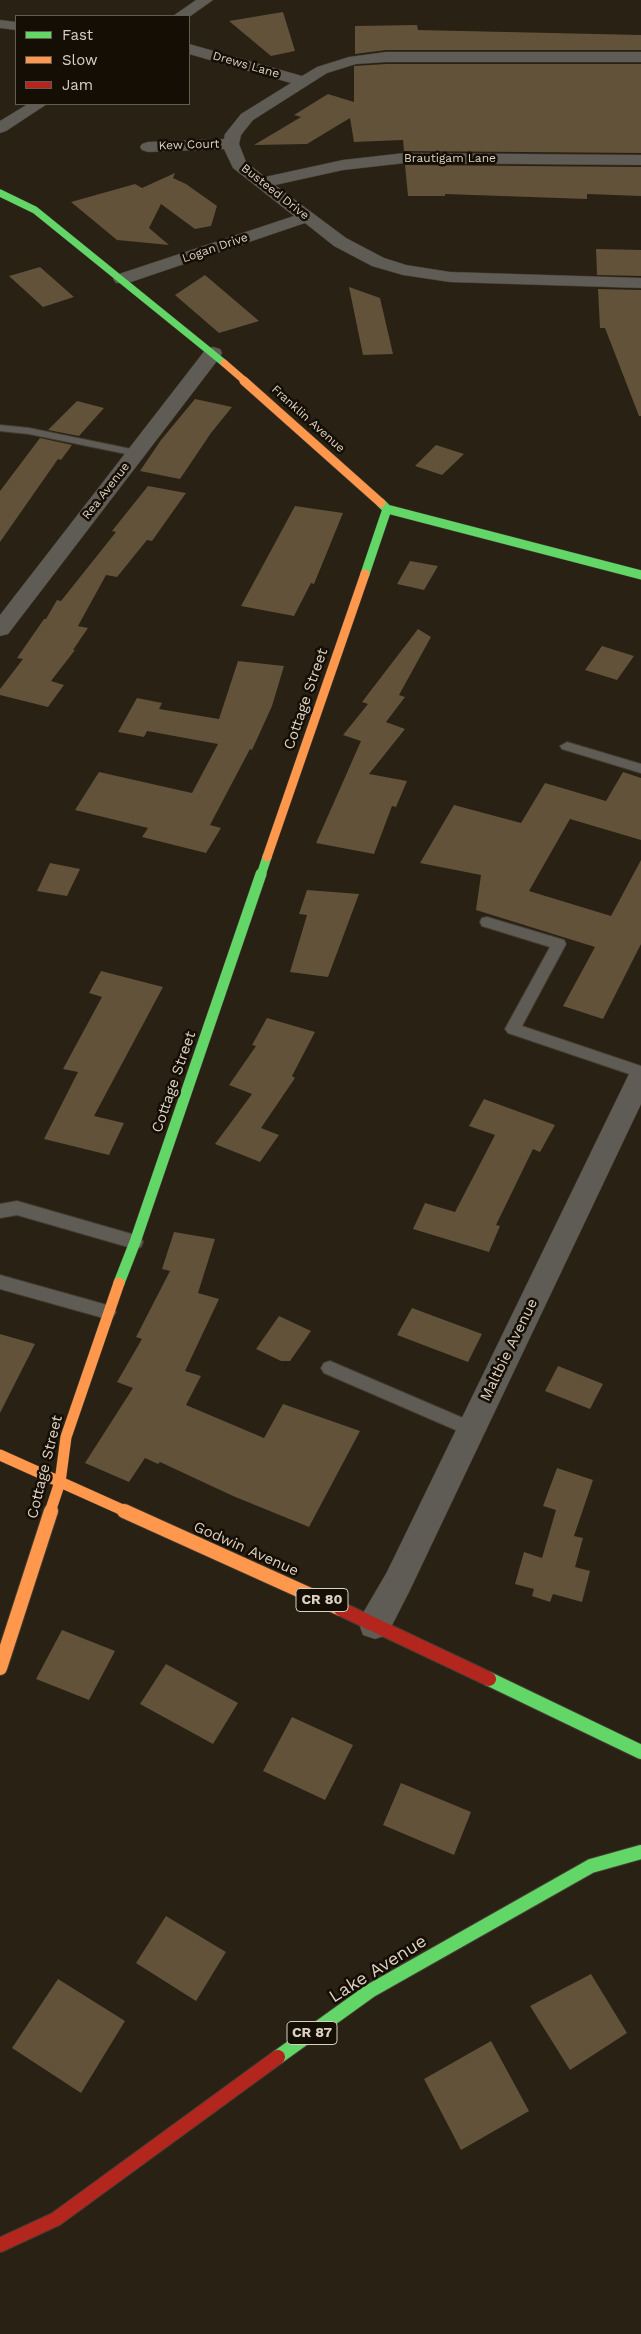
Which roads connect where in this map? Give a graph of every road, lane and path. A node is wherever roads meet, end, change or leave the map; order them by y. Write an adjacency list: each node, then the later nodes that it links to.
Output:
1 (206, 0): 2 (street)
2 (182, 15)
3 (0, 24): 4 (street)
4 (15, 26)
5 (190, 49): 7 (street, Drews Lane)
6 (641, 57): 7 (street)
7 (303, 81): 10 (street)
8 (37, 105): 9 (street)
9 (0, 128)
10 (230, 144): 11 (street, Kew Court); 13 (street, Busteed Drive)
11 (148, 147)
12 (641, 160): 13 (street, Brautigam Lane)
13 (262, 183): 15 (street, Busteed Drive)
14 (0, 193): 16 (street, Franklin Avenue)
15 (307, 217): 16 (street, Logan Drive); 17 (street, Busteed Drive)
16 (122, 279): 18 (street, Franklin Avenue)
17 (641, 283)
18 (213, 353): 20 (street, Rea Avenue); 21 (street, Franklin Avenue)
19 (0, 428): 20 (lane)
20 (136, 453): 23 (street, Rea Avenue)
21 (387, 509): 22 (street, Franklin Avenue); 29 (street, Cottage Street)
22 (641, 575)
23 (0, 629)
24 (567, 746): 25 (lane)
25 (641, 769)
26 (487, 922): 27 (lane)
27 (641, 1074): 33 (street, Maltbie Avenue)
28 (0, 1211): 29 (lane)
29 (135, 1242): 31 (street, Cottage Street)
30 (0, 1282): 31 (lane)
31 (107, 1312): 35 (street, Cottage Street)
32 (330, 1368): 33 (lane)
33 (471, 1429): 36 (street, Maltbie Avenue)
34 (0, 1455): 35 (street, Godwin Avenue / CR 80)
35 (60, 1482): 36 (street, Godwin Avenue / CR 80); 37 (street, Cottage Street)
36 (375, 1624): 38 (street, Godwin Avenue / CR 80)
37 (0, 1668)
38 (641, 1752)
39 (641, 1852): 40 (street, Lake Avenue / CR 87)
40 (0, 2245)

